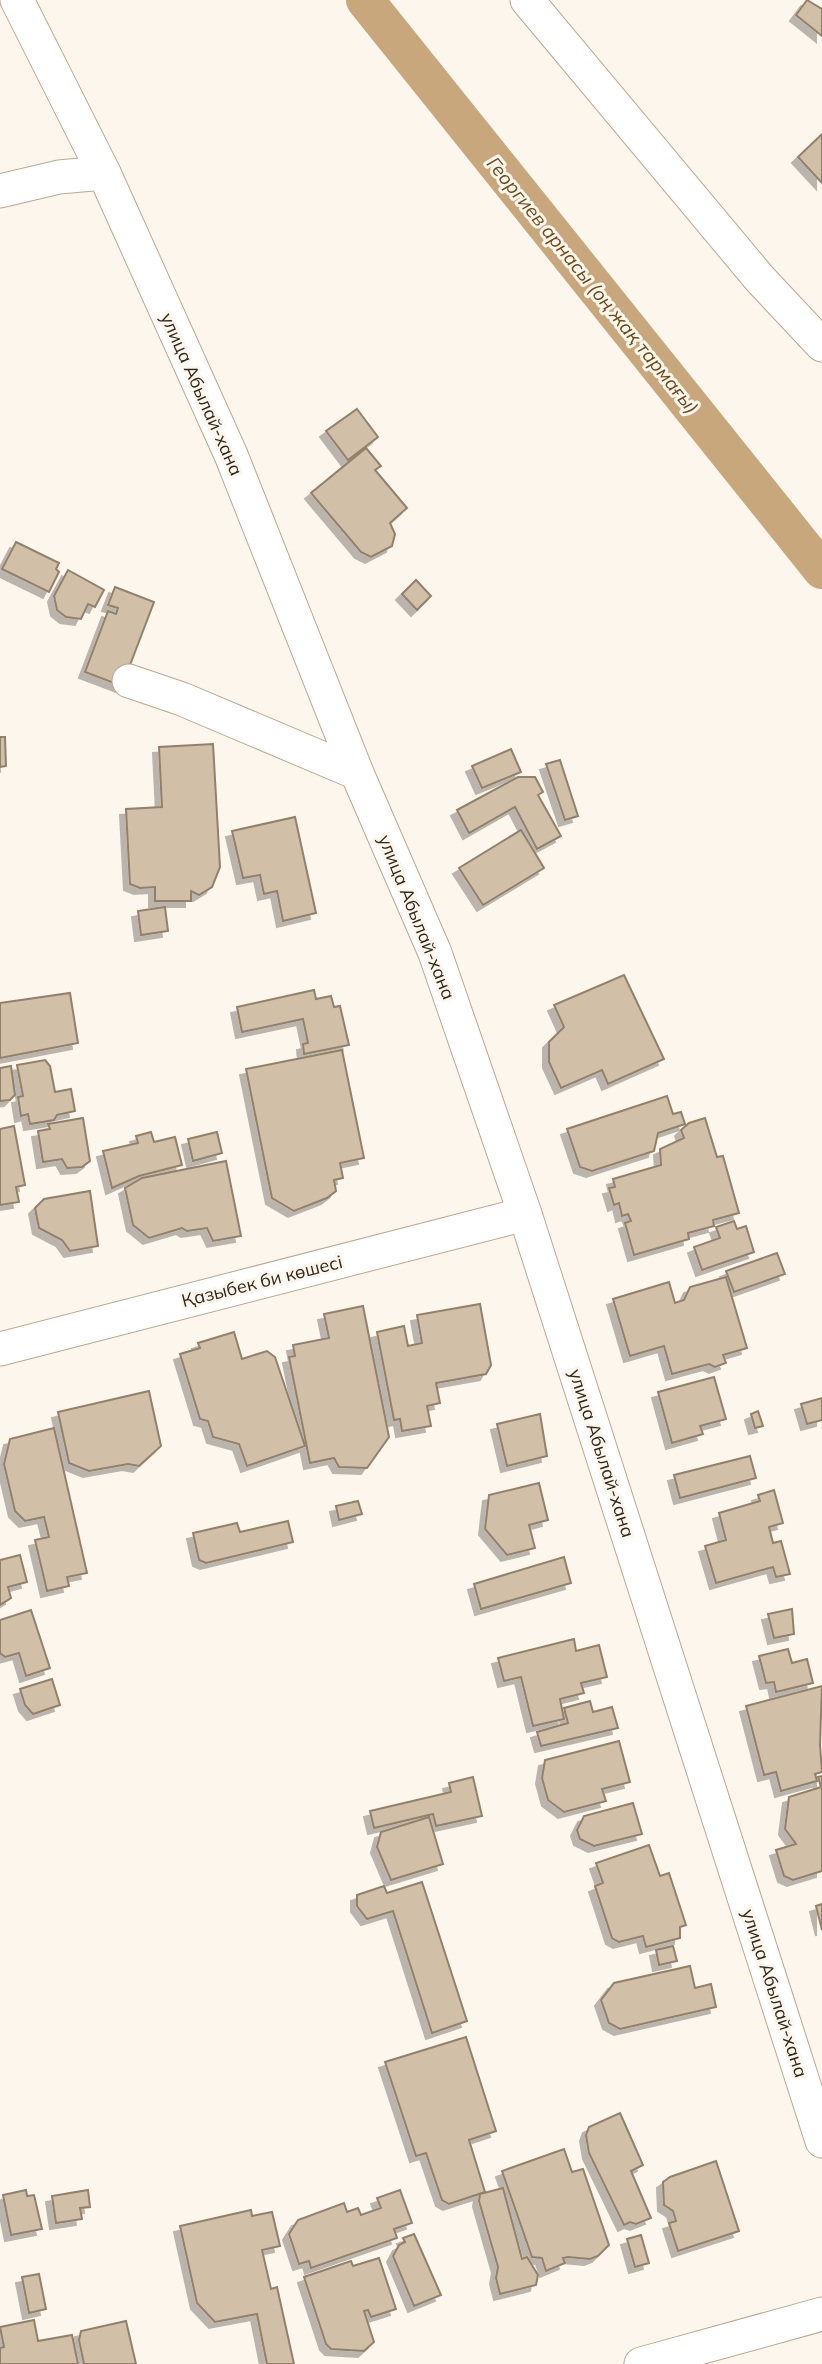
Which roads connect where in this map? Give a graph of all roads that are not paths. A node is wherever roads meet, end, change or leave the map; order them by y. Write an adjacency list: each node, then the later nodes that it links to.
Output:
1 (17, 0): 3 (street, улица Абылай-хана)
2 (527, 0): 5 (street)
3 (104, 173): 4 (street); 7 (street, улица Абылай-хана)
4 (0, 191)
5 (822, 345)
6 (129, 681): 7 (street)
7 (357, 773): 8 (street, улица Абылай-хана)
8 (525, 1214): 9 (street, Қазыбек би көшесі); 10 (street, улица Абылай-хана)
9 (0, 1349)
10 (822, 2141)
11 (822, 2314): 12 (street)
12 (641, 2364)

